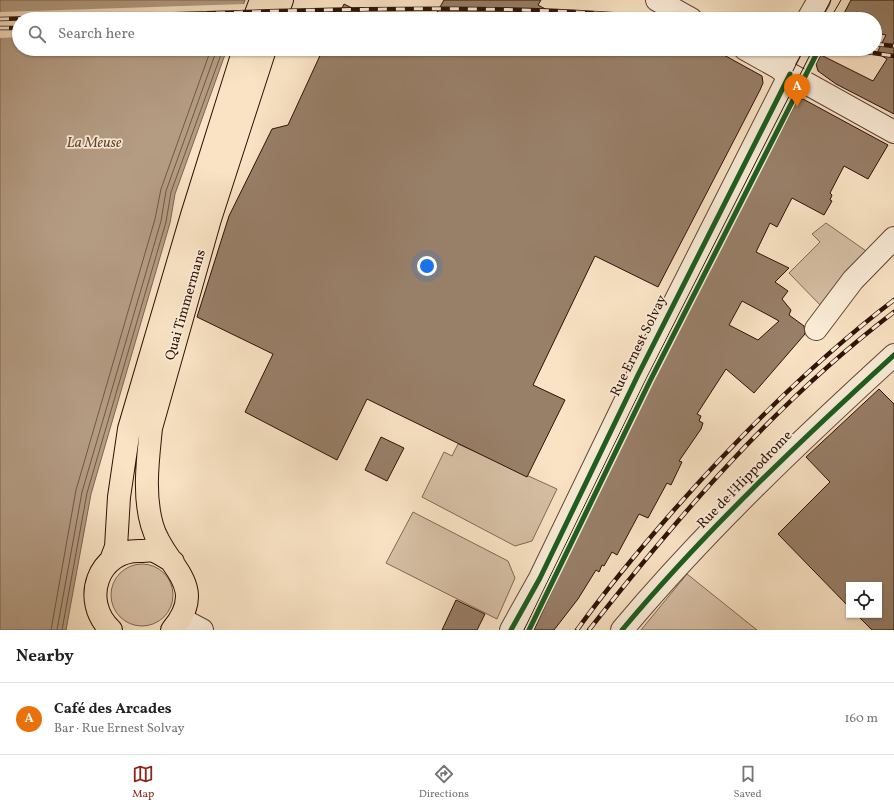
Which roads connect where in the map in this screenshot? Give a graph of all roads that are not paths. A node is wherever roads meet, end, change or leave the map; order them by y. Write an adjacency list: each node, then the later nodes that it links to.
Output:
1 (261, 0): 5 (main road)
2 (282, 0): 6 (main road)
3 (657, 0): 7 (street)
4 (819, 0): 8 (street)
5 (257, 12)
6 (278, 12)
7 (678, 12)
8 (812, 12)
9 (242, 56): 18 (main road, Quai Timmermans)
10 (263, 56): 19 (main road, Quai Timmermans)
11 (758, 56): 13 (street)
12 (789, 56): 13 (street, Rue Ernest Solvay)
13 (785, 71): 14 (street); 23 (street, Rue Ernest Solvay)
14 (894, 132)
15 (894, 238): 16 (street)
16 (816, 329)
17 (894, 355): 24 (street, Rue de l'Hippodrome)
18 (111, 560): 19 (main road); 21 (main road)
19 (173, 562): 20 (main road, Quai Timmermans)
20 (177, 625): 22 (street)
21 (104, 627)
22 (202, 630)
23 (511, 630)
24 (622, 630)

